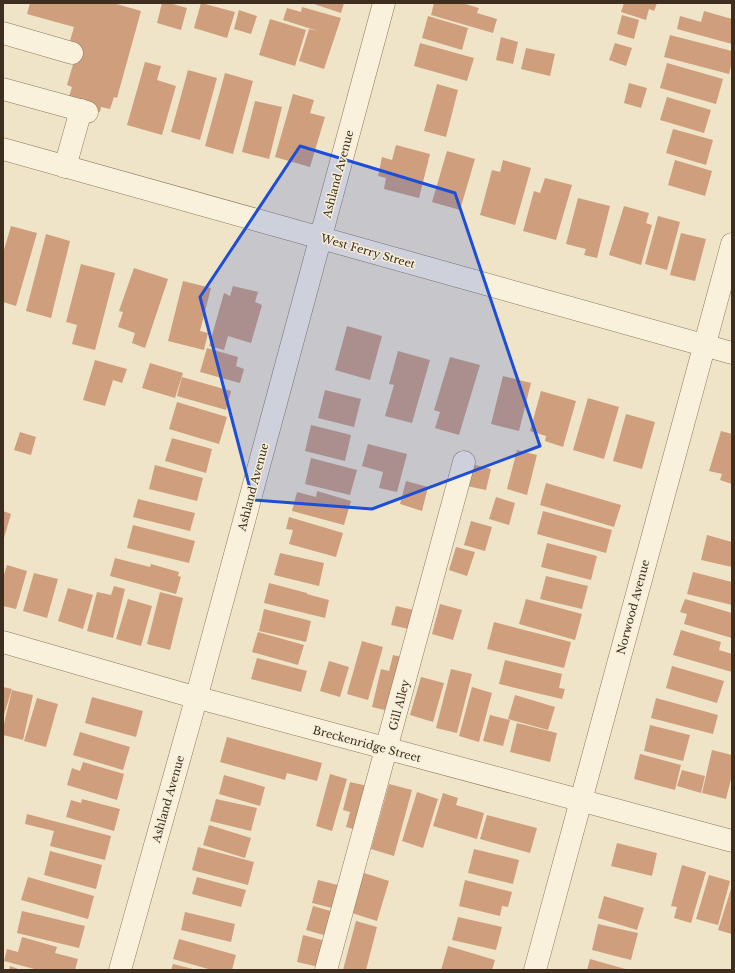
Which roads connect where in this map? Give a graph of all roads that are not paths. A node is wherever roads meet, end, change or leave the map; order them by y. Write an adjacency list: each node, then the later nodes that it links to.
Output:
1 (384, 3): 7 (street, Ashland Avenue)
2 (3, 33): 3 (street)
3 (72, 53)
4 (3, 89): 6 (street)
5 (3, 149): 6 (street, West Ferry Street)
6 (65, 167): 7 (street, West Ferry Street)
7 (320, 238): 9 (street, West Ferry Street); 13 (street, Ashland Avenue)
8 (732, 244): 9 (street, Norwood Avenue)
9 (705, 346): 10 (street, West Ferry Street); 15 (street, Norwood Avenue)
10 (732, 353)
11 (464, 462): 14 (street, Gill Alley)
12 (3, 642): 13 (street, Breckenridge Street)
13 (196, 698): 14 (street, Breckenridge Street); 17 (street, Ashland Avenue)
14 (387, 749): 15 (street, Breckenridge Street); 18 (street, Gill Alley)
15 (581, 800): 16 (street, Breckenridge Street); 19 (street, Norwood Avenue)
16 (732, 842)
17 (120, 970)
18 (326, 970)
19 (536, 970)

